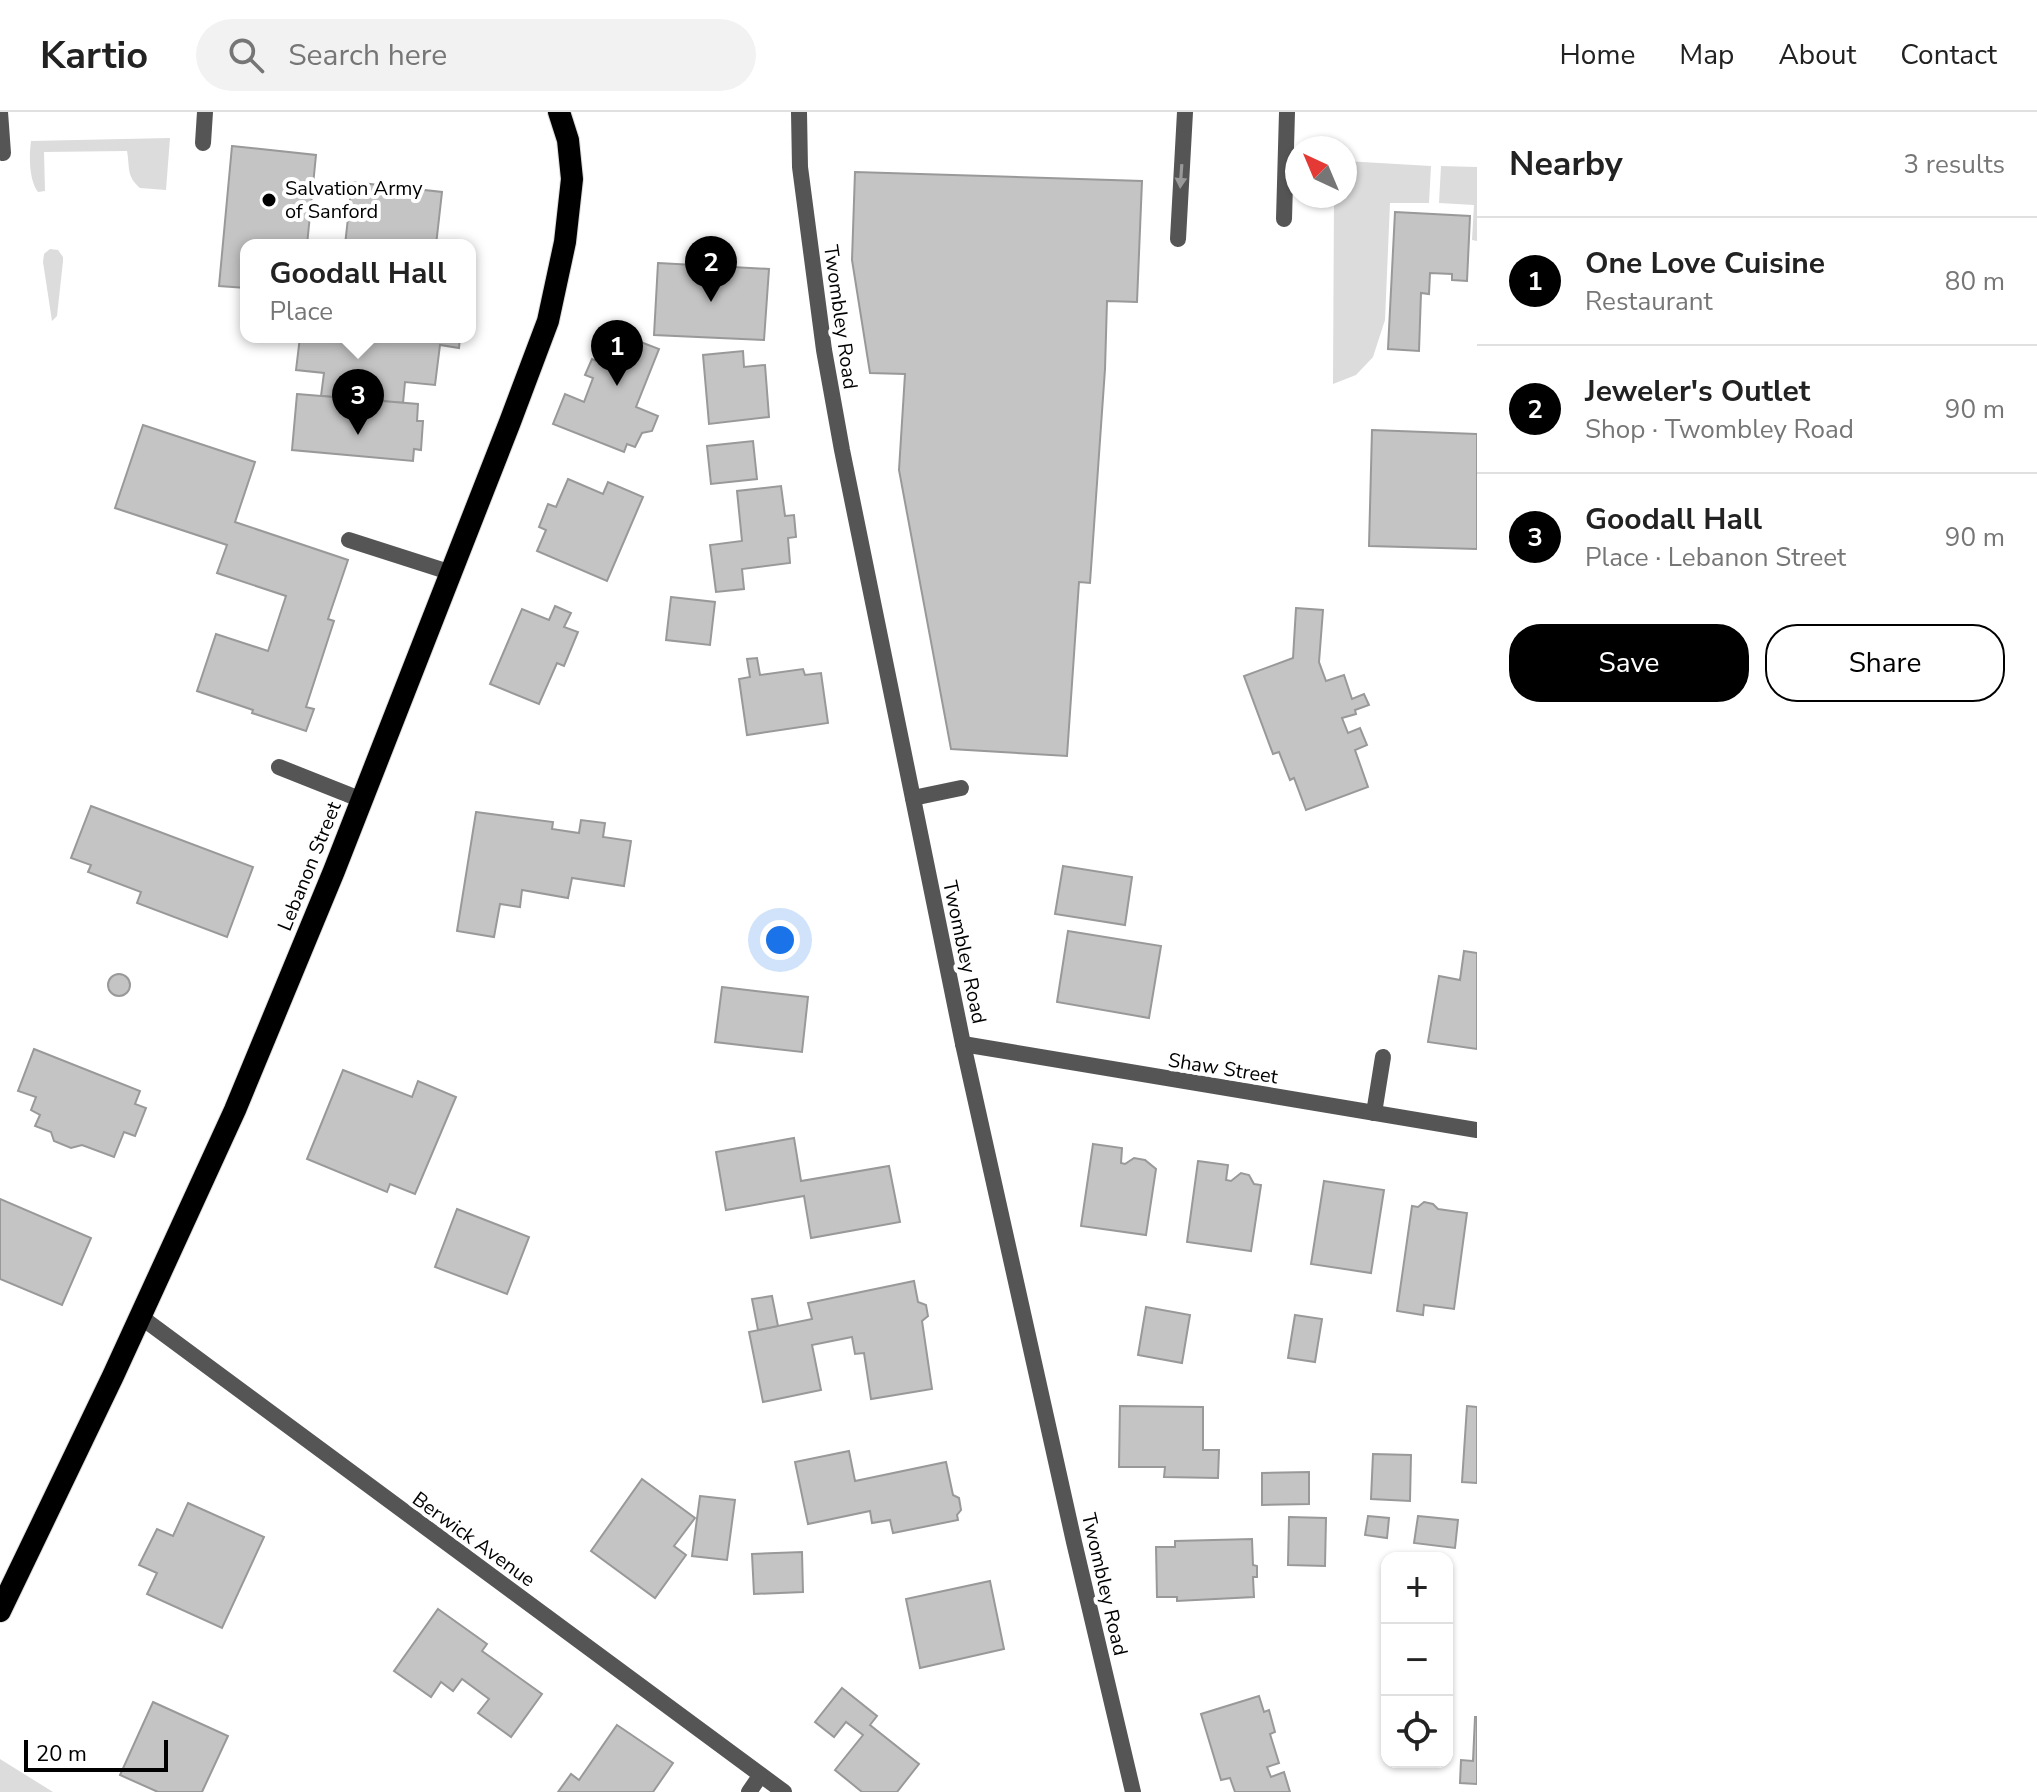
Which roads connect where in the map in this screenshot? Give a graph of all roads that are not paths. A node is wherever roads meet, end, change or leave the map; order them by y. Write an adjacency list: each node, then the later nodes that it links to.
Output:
1 (0, 112): 8 (street)
2 (205, 112): 7 (street)
3 (559, 112): 12 (highway, Lebanon Street)
4 (799, 112): 15 (street, Twombley Road)
5 (1185, 112): 10 (street, one-way to 10)
6 (1287, 112): 9 (street)
7 (203, 143)
8 (3, 153)
9 (1284, 219)
10 (1178, 239)
11 (349, 540): 12 (street)
12 (452, 573): 16 (highway, Lebanon Street)
13 (279, 767): 16 (street)
14 (961, 788): 15 (street)
15 (913, 798): 17 (street, Twombley Road)
16 (362, 800): 21 (highway, Lebanon Street)
17 (963, 1044): 19 (street, Shaw Street); 26 (street, Twombley Road)
18 (1383, 1057): 19 (street)
19 (1374, 1113): 20 (street, Shaw Street)
20 (1477, 1130)
21 (141, 1317): 22 (highway, Lebanon Street); 23 (street, Berwick Avenue)
22 (0, 1611)
23 (760, 1776): 24 (street); 25 (street, Berwick Avenue)
24 (749, 1792)
25 (784, 1792)
26 (1133, 1792)

